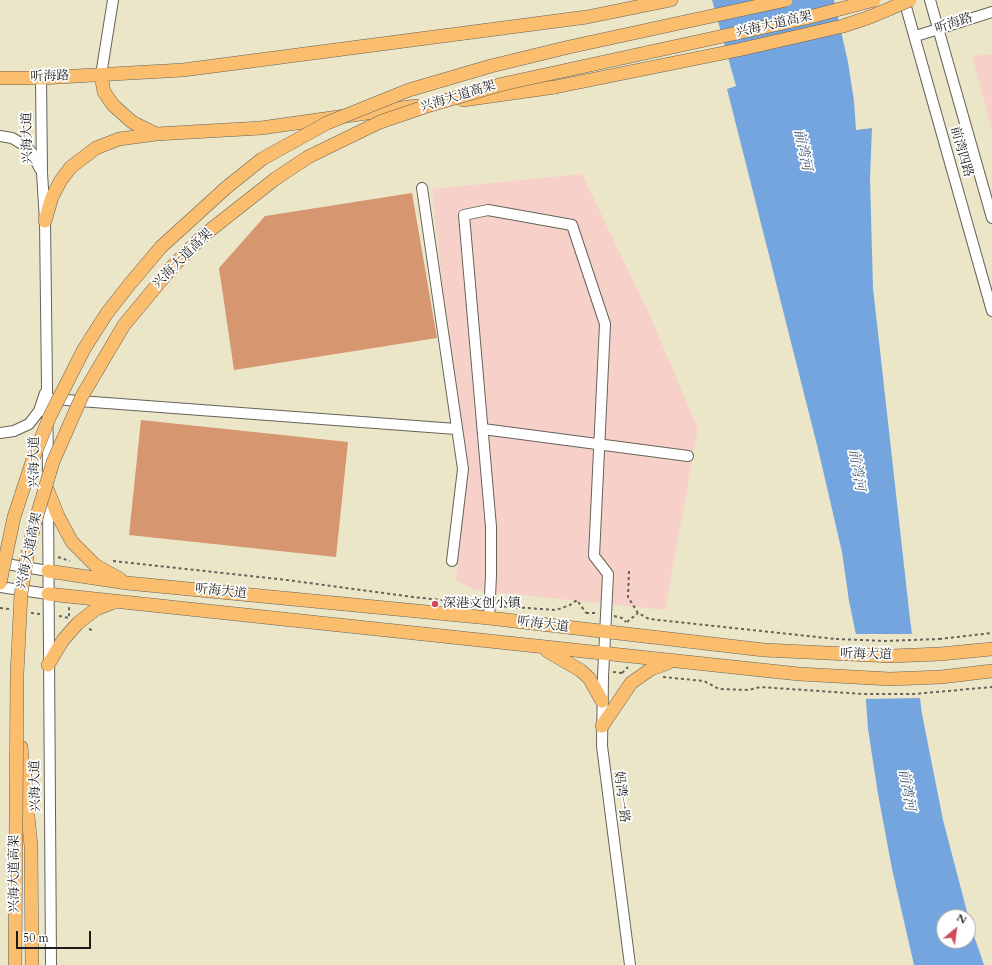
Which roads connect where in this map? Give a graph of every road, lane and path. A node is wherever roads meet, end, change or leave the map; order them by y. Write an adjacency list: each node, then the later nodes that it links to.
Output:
1 (113, 0): 11 (street)
2 (671, 0): 11 (main road, 听海路)
3 (786, 0): 34 (main road, 兴海大道高架, bridge)
4 (874, 0): 52 (main road, 兴海大道高架, bridge)
5 (904, 0): 10 (street, 前湾四路)
6 (910, 0): 14 (main road, bridge)
7 (930, 0): 9 (street, 前湾四路)
8 (992, 12): 9 (street, 听海路)
9 (939, 29): 10 (street, 听海路); 18 (street, 前湾四路)
10 (916, 36): 20 (street, 前湾四路)
11 (101, 75): 13 (main road, 听海路); 14 (main road)
12 (0, 78): 13 (main road, 听海路)
13 (41, 78): 16 (street, 兴海大道)
14 (156, 134): 19 (main road)
15 (0, 136): 16 (street)
16 (42, 173): 19 (street, 兴海大道)
17 (422, 188): 23 (street)
18 (992, 218)
19 (45, 221): 21 (street, 兴海大道)
20 (992, 311)
21 (48, 385): 22 (street, 兴海大道); 25 (street)
22 (48, 398): 23 (street); 28 (street, 兴海大道)
23 (456, 429): 30 (street)
24 (483, 429): 26 (street); 26 (street, 妈湾一路); 39 (street)
25 (0, 433)
26 (599, 444): 27 (street); 44 (street, 妈湾一路)
27 (688, 456)
28 (48, 491): 32 (street, 兴海大道); 35 (main road)
29 (109, 560): 39 (path)
30 (452, 561)
31 (0, 563): 32 (street)
32 (48, 571): 35 (main road, 听海大道); 37 (street, 兴海大道)
33 (629, 571): 41 (path)
34 (0, 583)
35 (127, 583): 42 (main road, 听海大道)
36 (0, 586): 37 (street)
37 (48, 594): 38 (main road, 听海大道); 50 (street, 兴海大道)
38 (117, 602): 46 (main road, 听海大道); 50 (main road)
39 (490, 605): 40 (path); 42 (street)
40 (586, 613)
41 (638, 613): 43 (path); 45 (path, bridge)
42 (489, 618): 44 (main road, 听海大道)
43 (626, 623)
44 (605, 632): 47 (main road, 听海大道); 48 (street, 妈湾一路)
45 (992, 633)
46 (538, 646): 48 (main road, 听海大道); 55 (main road)
47 (992, 649)
48 (604, 654): 49 (main road, 听海大道); 55 (street, 妈湾一路)
49 (675, 662): 51 (main road, 听海大道); 56 (main road)
50 (48, 665): 59 (street, 兴海大道)
51 (992, 671)
52 (17, 674): 57 (main road, 兴海大道高架, bridge); 58 (main road, bridge)
53 (660, 677): 54 (path)
54 (992, 687)
55 (602, 701): 56 (street, 妈湾一路)
56 (602, 726): 60 (street, 妈湾一路)
57 (15, 965)
58 (32, 965)
59 (51, 965)
60 (630, 965)

